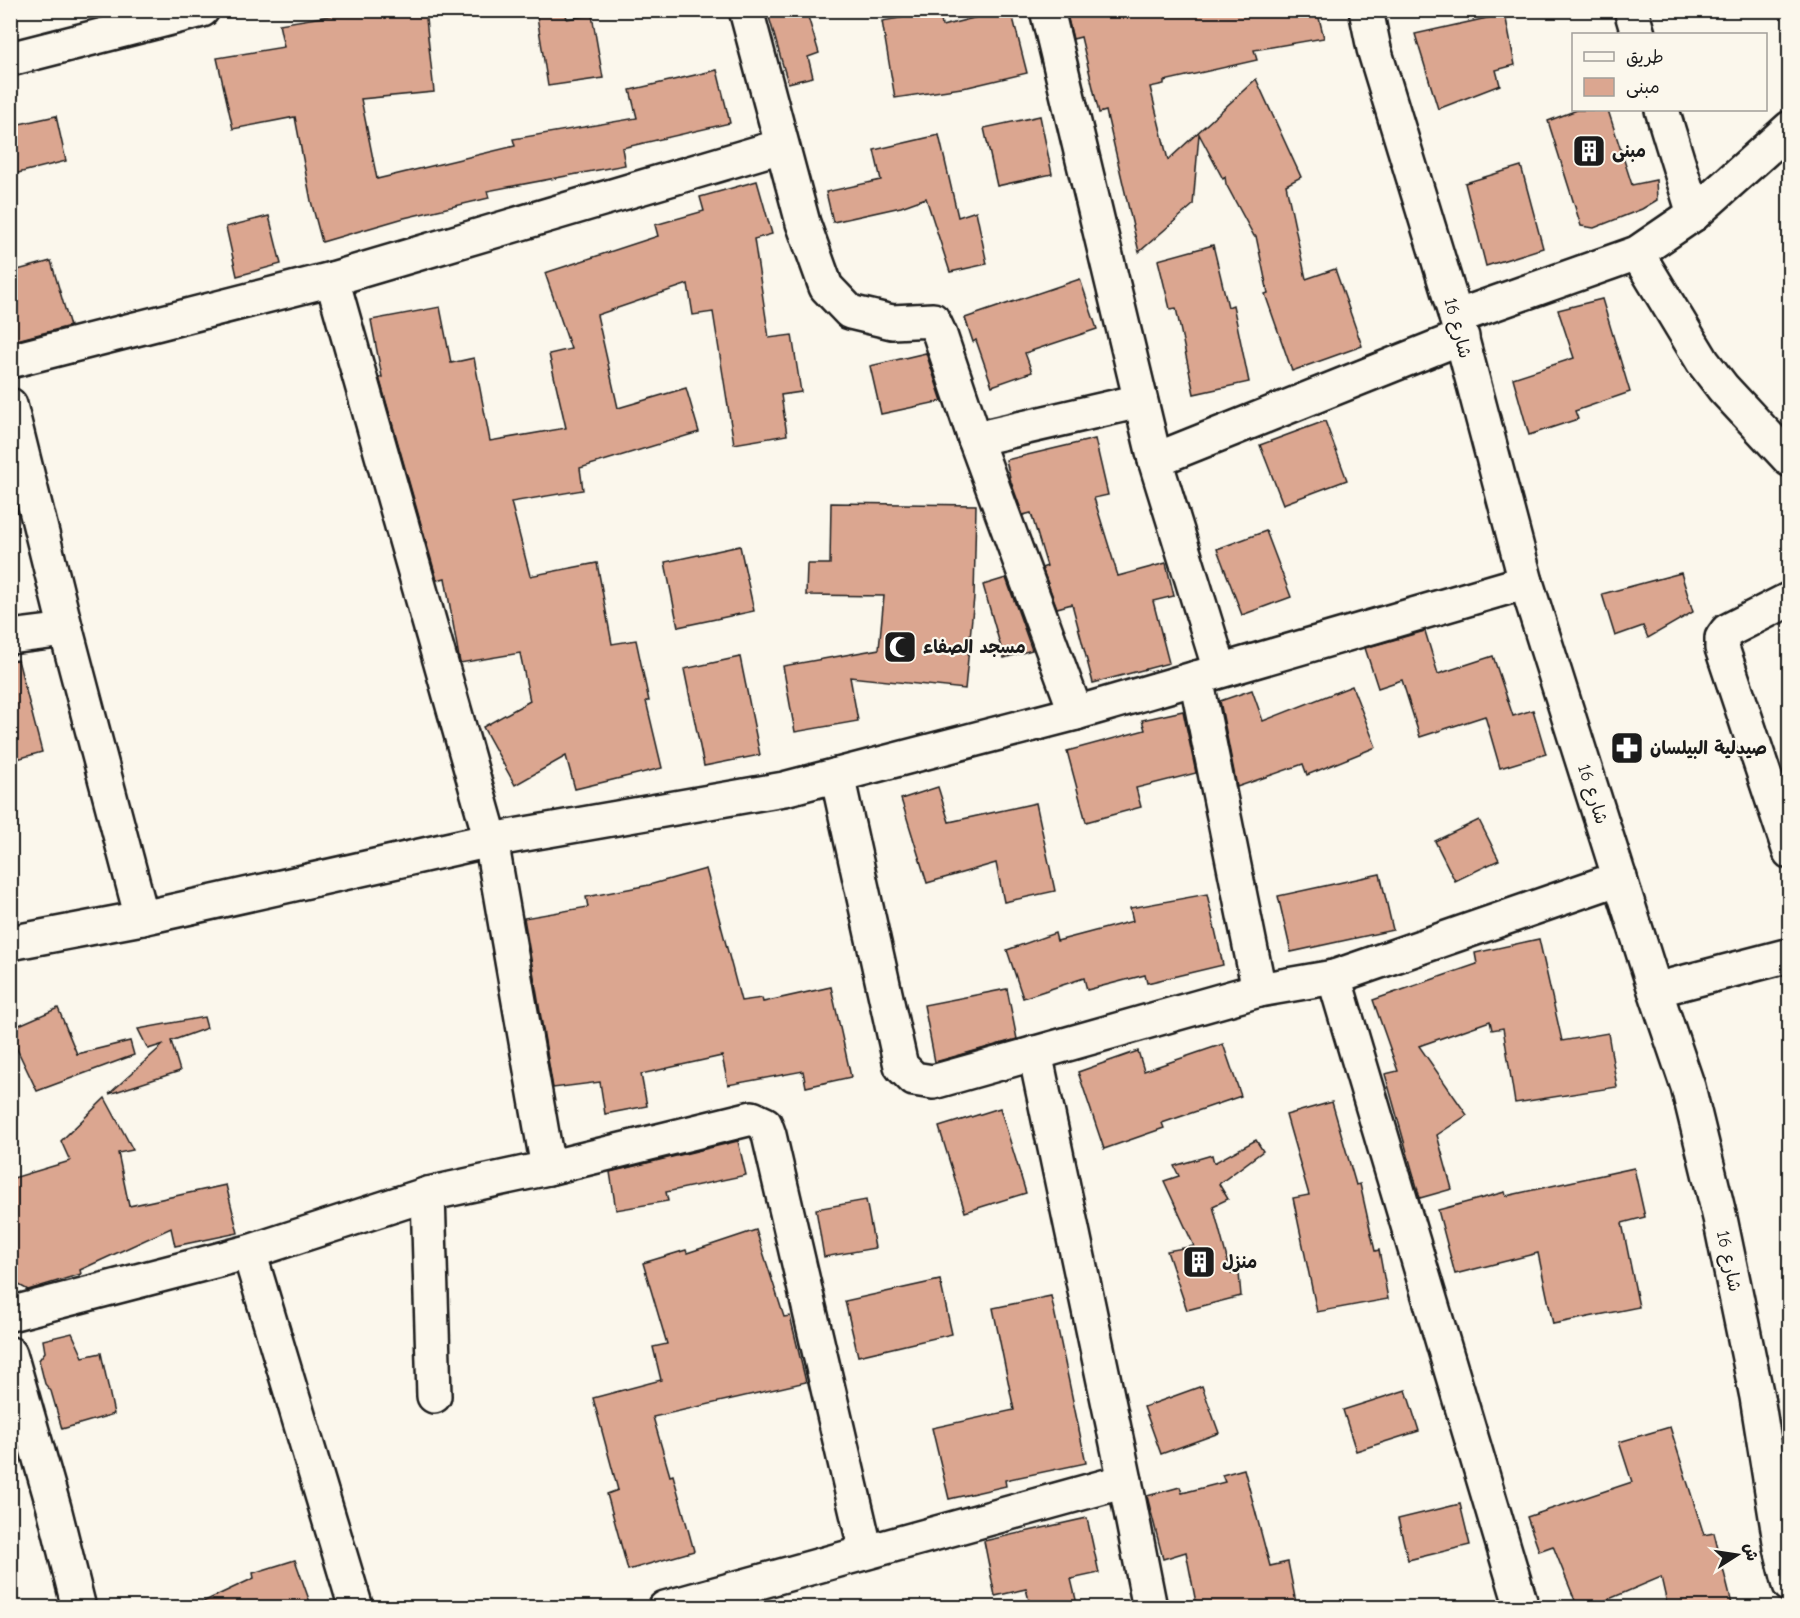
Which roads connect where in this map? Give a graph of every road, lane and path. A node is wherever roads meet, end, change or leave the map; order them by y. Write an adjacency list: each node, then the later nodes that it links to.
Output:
1 (202, 10): 7 (street)
2 (746, 10): 10 (street)
3 (1047, 10): 16 (street)
4 (1366, 10): 14 (street, شارع 16)
5 (1631, 10): 6 (street)
6 (1638, 33)
7 (10, 59)
8 (1662, 111): 11 (street)
9 (1790, 128): 11 (street)
10 (781, 146): 13 (street); 18 (street)
11 (1694, 214): 12 (street)
12 (1637, 253): 14 (street); 20 (street)
13 (332, 279): 15 (street); 28 (street)
14 (1459, 327): 19 (street); 21 (street, شارع 16)
15 (10, 361)
16 (1140, 401): 18 (street); 19 (street)
17 (10, 405): 23 (street)
18 (975, 439): 26 (street)
19 (1155, 459): 25 (street)
20 (1790, 460)
21 (1526, 582): 25 (street); 30 (street, شارع 16)
22 (1790, 599): 29 (street)
23 (66, 630): 24 (street); 31 (street)
24 (10, 637)
25 (1208, 674): 26 (street); 35 (street)
26 (1076, 713): 27 (street)
27 (837, 775): 28 (street); 37 (street)
28 (491, 840): 31 (street); 38 (street)
29 (1790, 852)
30 (1620, 878): 34 (street); 36 (street, شارع 16)
31 (142, 918): 32 (street)
32 (10, 943)
33 (1790, 955): 36 (street)
34 (1334, 977): 35 (street); 51 (street)
35 (1259, 990): 37 (street)
36 (1655, 990): 46 (street, شارع 16)
37 (1035, 1053): 44 (street)
38 (548, 1168): 39 (street); 45 (street)
39 (428, 1194): 40 (street); 43 (street)
40 (249, 1252): 41 (street); 48 (street)
41 (10, 1314)
42 (10, 1354): 47 (street)
43 (434, 1396)
44 (1125, 1481): 45 (street); 50 (street)
45 (866, 1552): 49 (street)
46 (1788, 1572)
47 (79, 1608)
48 (356, 1608)
49 (665, 1608)
50 (1150, 1608)
51 (1522, 1608)

